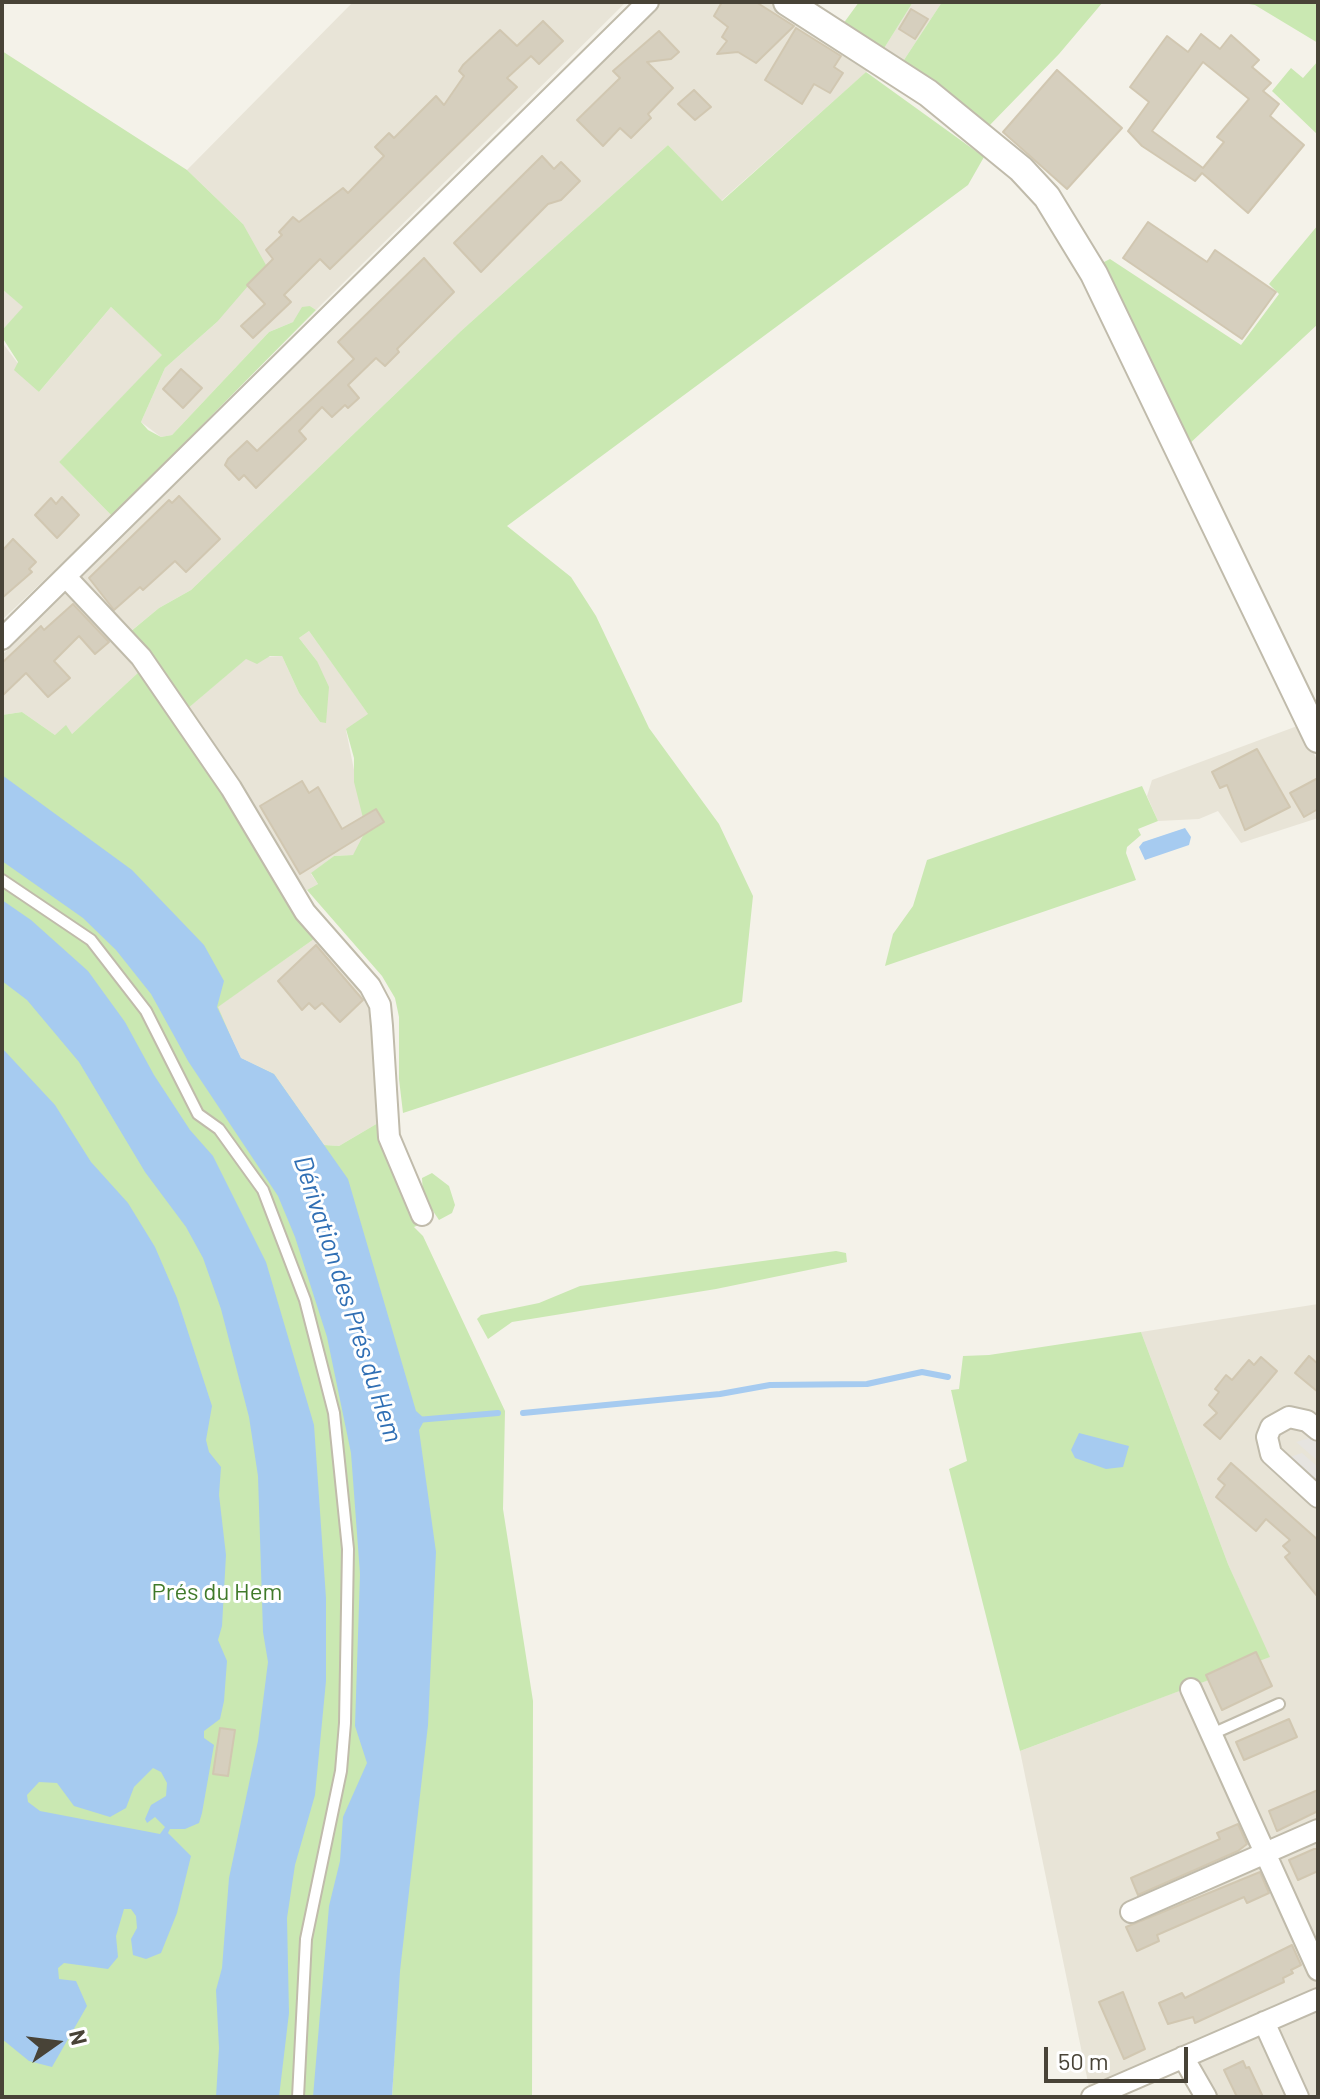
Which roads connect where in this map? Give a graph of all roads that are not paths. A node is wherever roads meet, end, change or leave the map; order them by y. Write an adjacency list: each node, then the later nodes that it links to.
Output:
1 (648, 2): 3 (street)
2 (787, 2): 5 (street)
3 (66, 577): 4 (street); 7 (street)
4 (2, 639)
5 (1318, 739)
6 (2, 880): 20 (lane)
7 (422, 1215)
8 (1318, 1430): 9 (street)
9 (1318, 1497)
10 (1191, 1689): 12 (street)
11 (1279, 1704): 12 (lane)
12 (1212, 1734): 14 (street)
13 (1318, 1830): 14 (street)
14 (1265, 1853): 15 (street); 16 (street)
15 (1131, 1912)
16 (1318, 1970)
17 (1318, 1999): 18 (street)
18 (1264, 2022): 19 (street); 23 (street)
19 (1183, 2057): 21 (street); 22 (street)
20 (298, 2097)
21 (1092, 2097)
22 (1206, 2097)
23 (1298, 2097)

